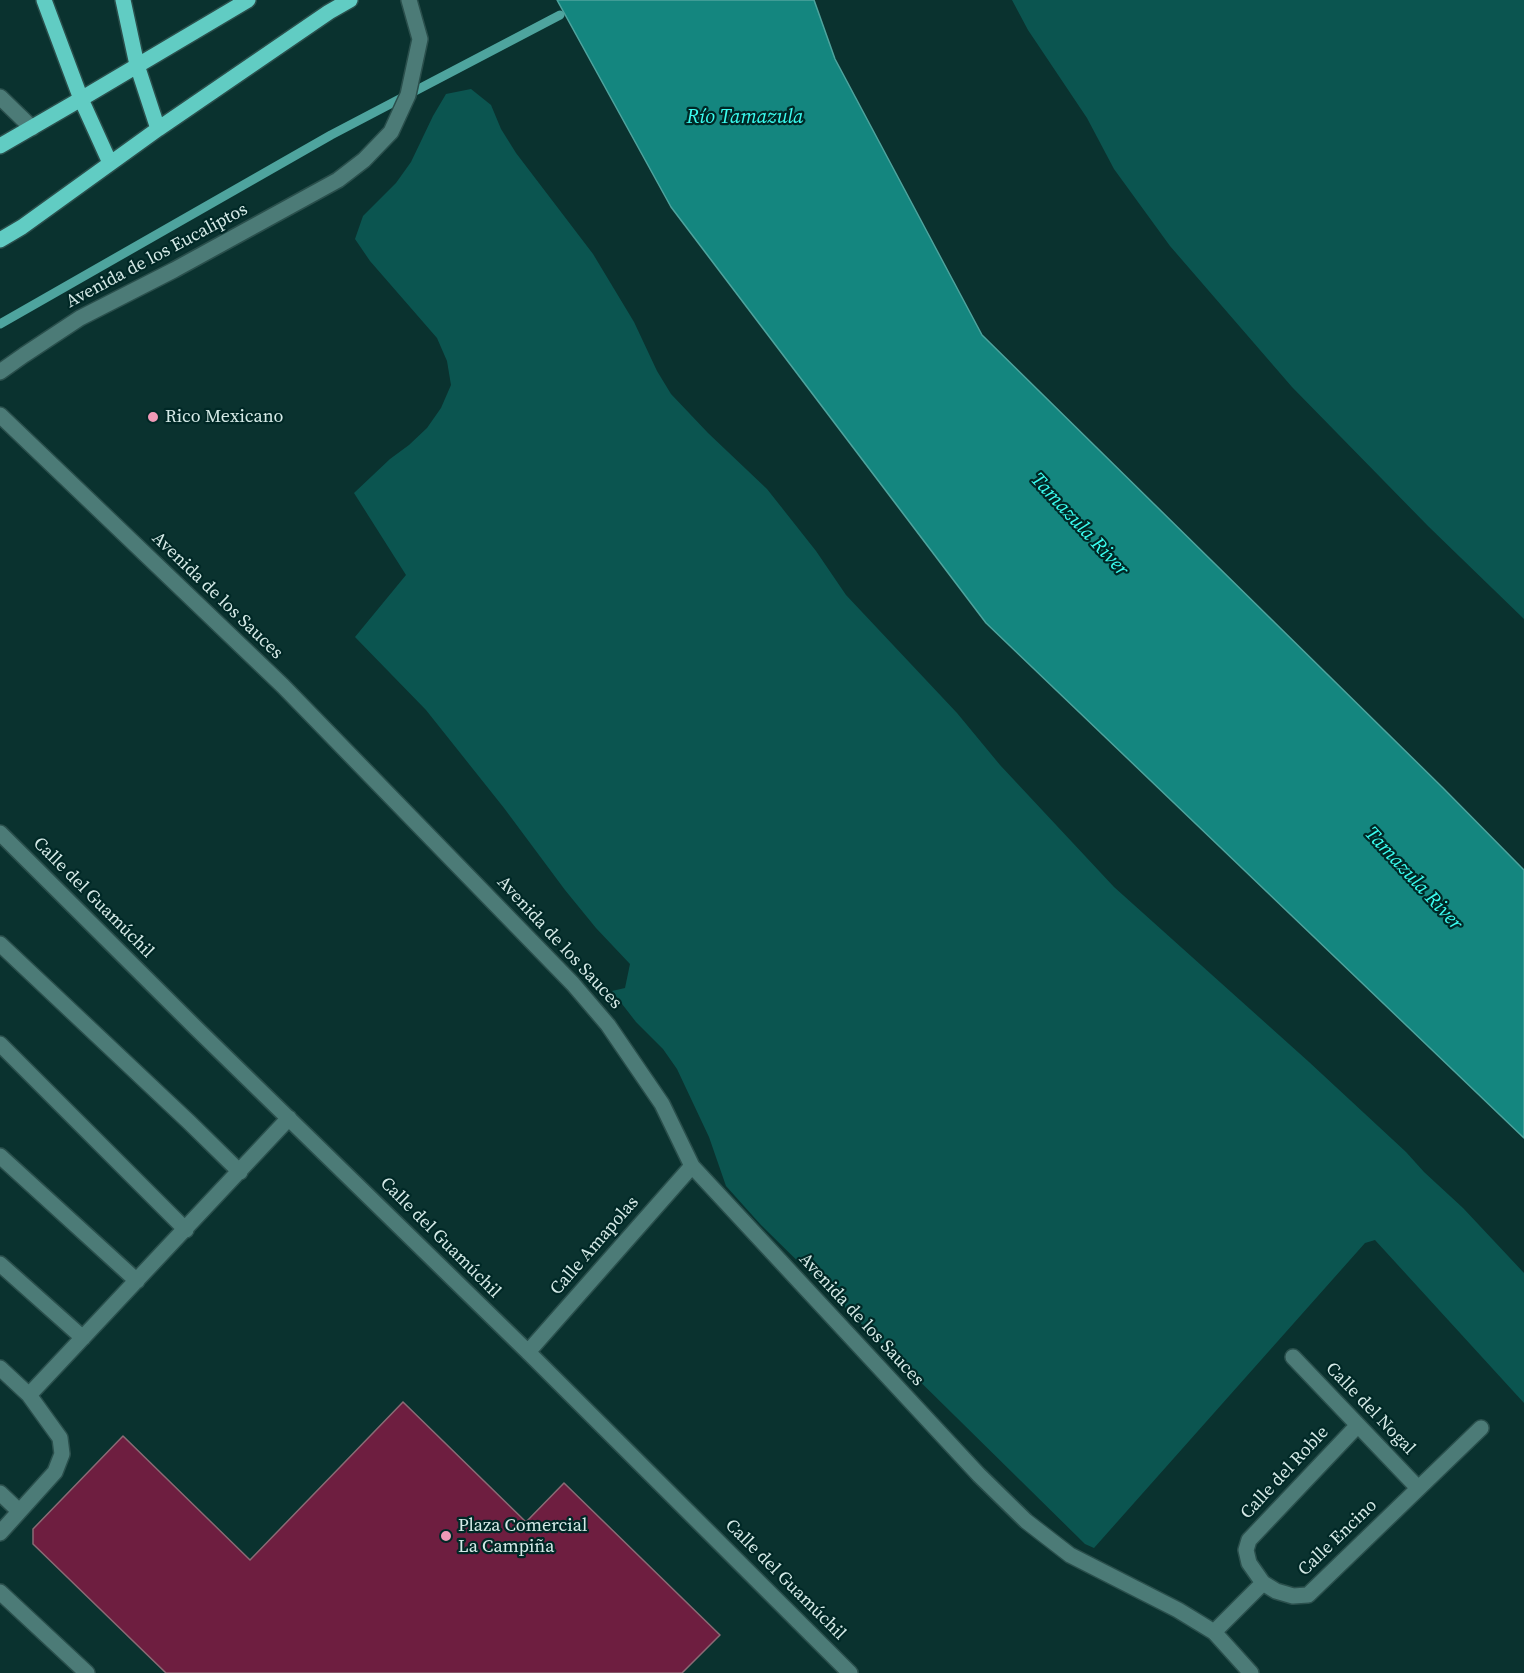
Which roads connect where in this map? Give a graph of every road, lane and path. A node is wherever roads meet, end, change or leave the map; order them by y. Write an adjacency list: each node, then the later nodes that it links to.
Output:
1 (44, 0): 8 (main road)
2 (123, 0): 6 (main road)
3 (248, 0): 6 (main road)
4 (350, 0): 10 (main road)
5 (409, 0): 14 (street, Avenida de los Eucaliptos)
6 (137, 65): 8 (main road); 10 (main road)
7 (0, 97): 9 (street)
8 (81, 99): 9 (main road); 12 (main road)
9 (32, 128): 11 (main road)
10 (159, 129): 12 (main road)
11 (0, 146)
12 (110, 163): 13 (main road)
13 (0, 240)
14 (0, 372)
15 (0, 415): 21 (street, Avenida de los Sauces)
16 (0, 833): 19 (street, Calle del Guamúchil)
17 (0, 944): 22 (street)
18 (0, 1044): 23 (street)
19 (289, 1118): 22 (street); 27 (street, Calle del Guamúchil)
20 (0, 1156): 25 (street)
21 (692, 1166): 27 (street, Calle Amapolas); 39 (street, Avenida de los Sauces)
22 (240, 1172): 23 (street)
23 (186, 1230): 25 (street)
24 (0, 1264): 26 (street)
25 (137, 1281): 26 (street)
26 (83, 1338): 30 (street)
27 (528, 1352): 41 (street, Calle del Guamúchil)
28 (1293, 1357): 31 (street, Calle del Nogal)
29 (0, 1368): 30 (street)
30 (29, 1395): 35 (street)
31 (1358, 1425): 33 (street, Calle del Nogal); 37 (street, Calle del Roble)
32 (1480, 1428): 33 (street, Calle Encino)
33 (1418, 1488): 37 (street, Calle Encino)
34 (0, 1493): 35 (street)
35 (19, 1511): 36 (street)
36 (0, 1533)
37 (1263, 1583): 39 (street)
38 (0, 1592): 40 (street)
39 (1214, 1632): 42 (street, Avenida de los Sauces)
40 (87, 1673)
41 (850, 1673)
42 (1251, 1673)

